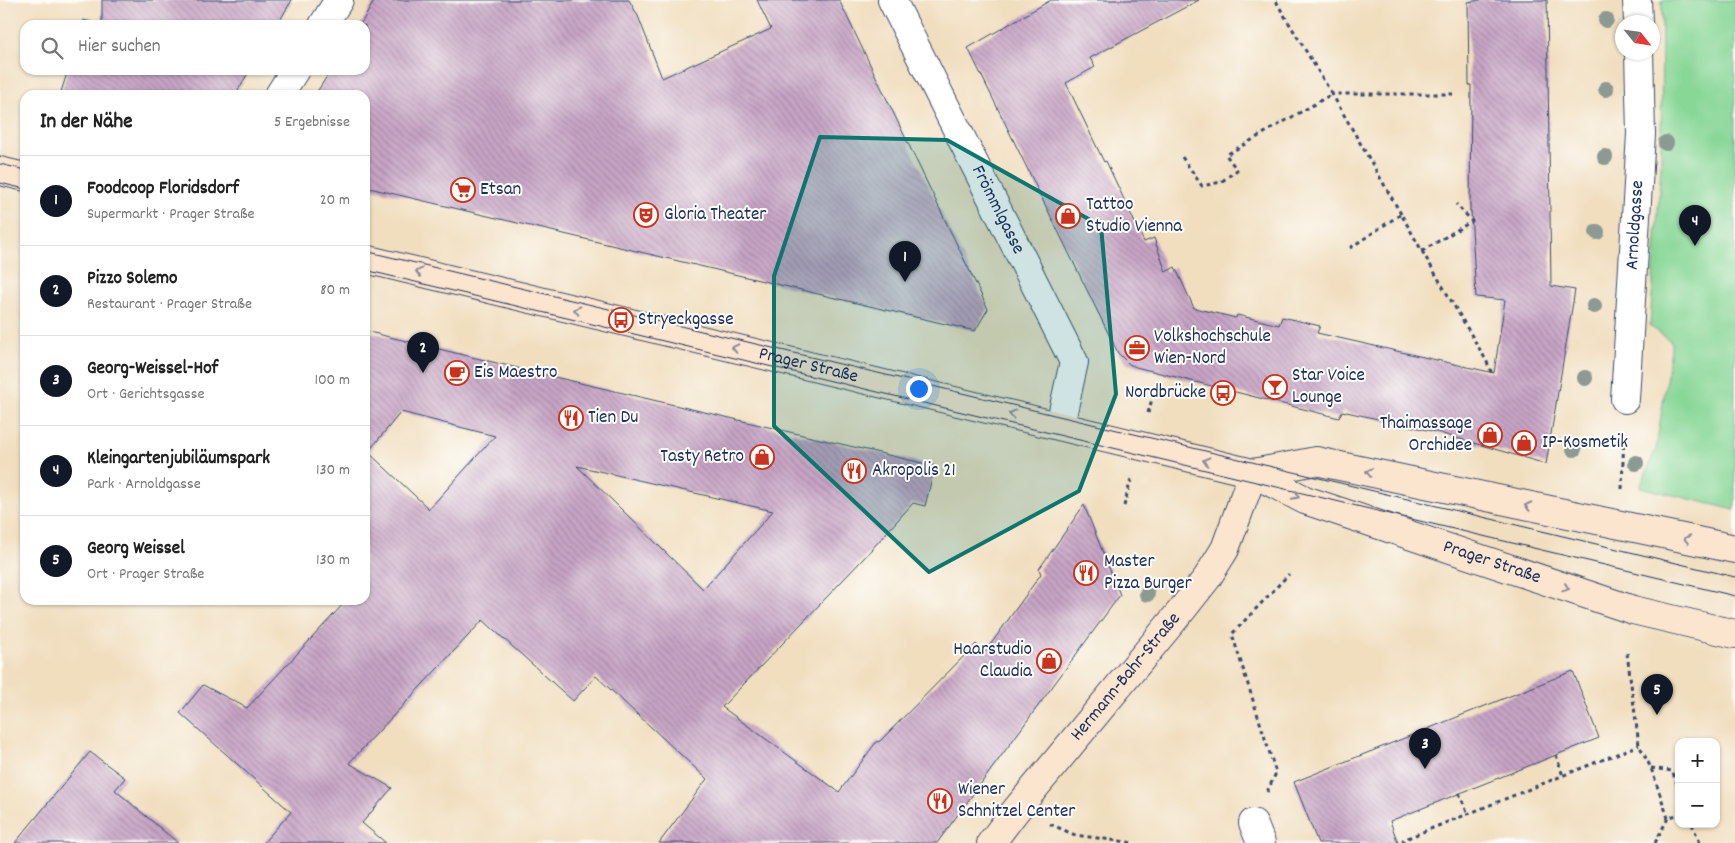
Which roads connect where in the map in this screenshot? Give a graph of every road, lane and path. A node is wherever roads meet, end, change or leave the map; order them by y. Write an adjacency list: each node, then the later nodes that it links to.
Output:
1 (339, 0): 6 (street)
2 (1276, 0): 10 (path)
3 (1637, 0): 5 (street)
4 (895, 1): 22 (street, Frömmlgasse)
5 (1638, 15)
6 (326, 20)
7 (1639, 60): 21 (street, Arnoldgasse)
8 (292, 75): 9 (street)
9 (282, 90)
10 (1332, 94): 11 (path); 12 (path); 16 (path)
11 (1454, 94)
12 (1182, 157)
13 (0, 171): 14 (main road)
14 (20, 176)
15 (1456, 204): 18 (path)
16 (1401, 214): 17 (path); 18 (path)
17 (1350, 248)
18 (1422, 251): 20 (path)
19 (370, 260): 22 (main road, Prager Straße, one-way to 19)
20 (1493, 376)
21 (1625, 400): 24 (path)
22 (1060, 426): 23 (main road, Prager Straße, one-way to 22)
23 (1253, 473): 25 (main road, Prager Straße, one-way to 23); 27 (main road, Prager Straße, one-way to 27); 35 (main road, Hermann-Bahr-Straße)
24 (1622, 492)
25 (1735, 549)
26 (1289, 574): 40 (path)
27 (1735, 634)
28 (1627, 653): 29 (path)
29 (1639, 745): 31 (path); 32 (path)
30 (1556, 755): 32 (path)
31 (1651, 768): 33 (path); 38 (path)
32 (1563, 776): 36 (path)
33 (1677, 783)
34 (1459, 793): 36 (path)
35 (1016, 810): 41 (main road, Hermann-Bahr-Straße); 42 (path)
36 (1468, 814): 43 (path)
37 (1675, 815): 38 (path)
38 (1668, 818): 44 (path)
39 (1694, 828): 45 (path)
40 (1257, 833)
41 (991, 843)
42 (1134, 843)
43 (1404, 843)
44 (1655, 843)
45 (1700, 843)

